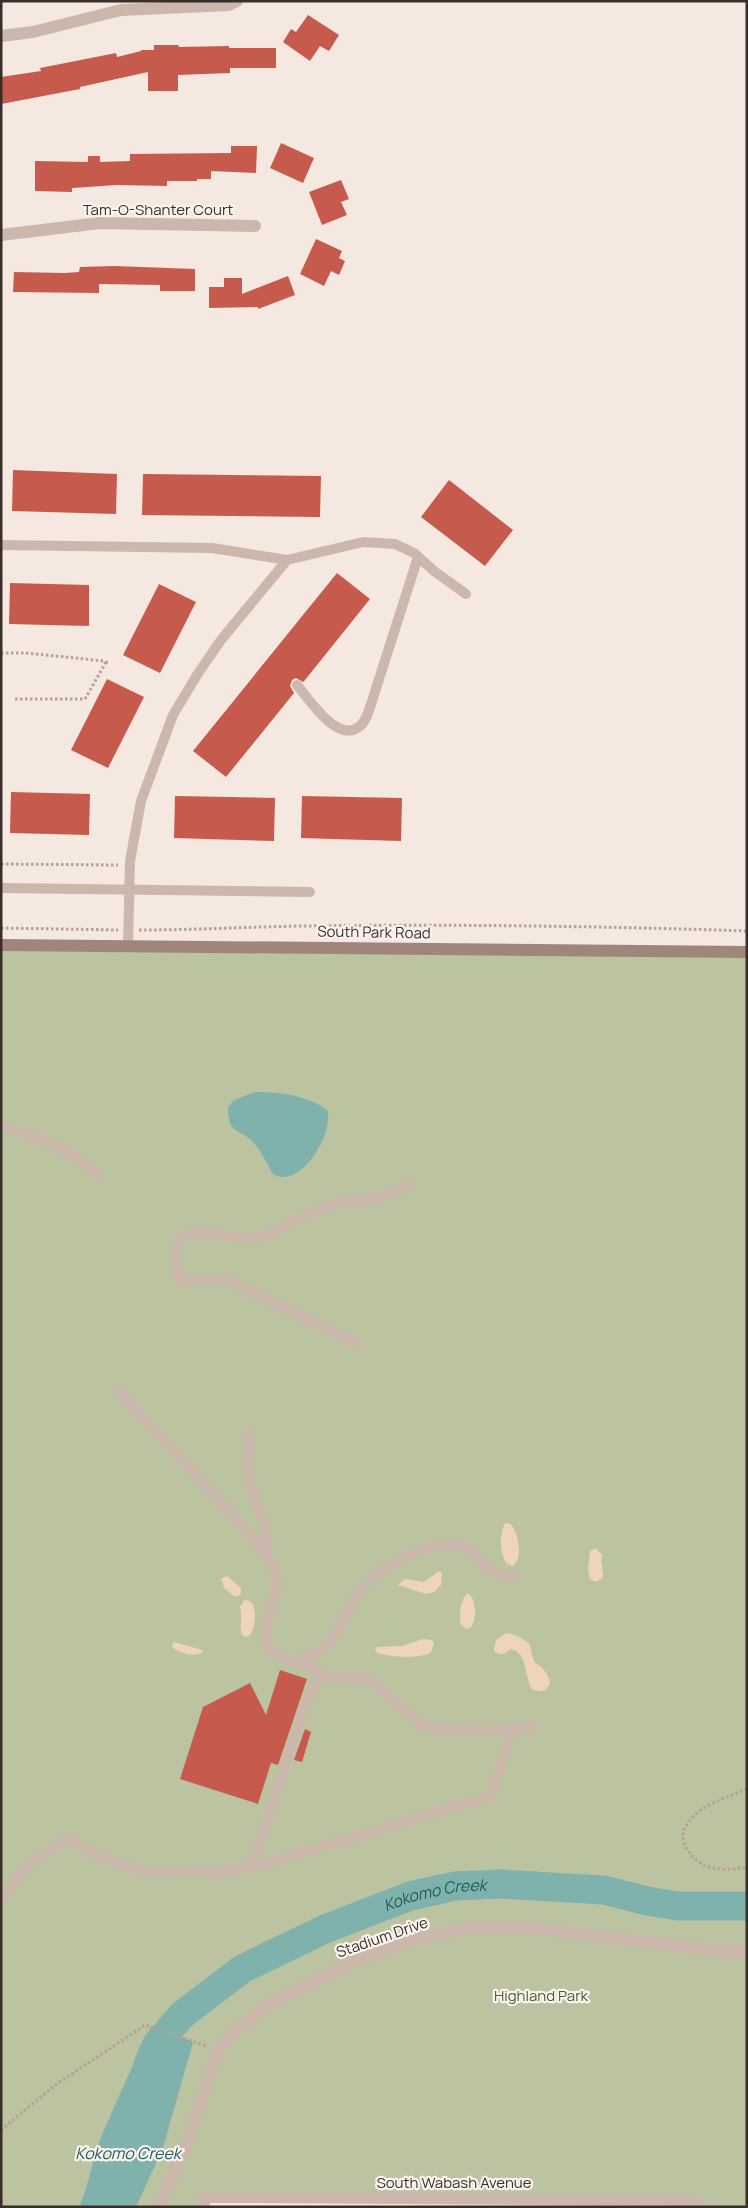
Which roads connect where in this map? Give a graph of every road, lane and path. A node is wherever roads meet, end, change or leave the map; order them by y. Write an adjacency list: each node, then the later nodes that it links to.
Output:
1 (237, 1): 2 (street)
2 (1, 36)
3 (255, 226): 4 (street, Tam-O-Shanter Court)
4 (1, 235)
5 (1, 545): 7 (lane)
6 (418, 557): 7 (lane); 8 (lane); 10 (lane)
7 (287, 560): 13 (lane)
8 (466, 594)
9 (1, 653): 11 (path)
10 (297, 686)
11 (16, 699)
12 (1, 864): 13 (path)
13 (130, 865): 15 (lane)
14 (1, 888): 15 (lane)
15 (129, 891): 16 (lane); 18 (lane)
16 (310, 892)
17 (1, 928): 18 (path)
18 (129, 930): 19 (path); 21 (lane)
19 (747, 931)
20 (1, 945): 21 (street, South Park Road)
21 (128, 946): 22 (street, South Park Road)
22 (747, 952)
23 (1, 1126): 24 (lane)
24 (98, 1174)
25 (410, 1184): 26 (lane)
26 (356, 1343)
27 (118, 1391): 29 (lane)
28 (249, 1434): 29 (lane)
29 (267, 1557): 31 (lane)
30 (515, 1577): 31 (lane)
31 (293, 1661): 32 (lane)
32 (325, 1678): 34 (lane); 36 (lane)
33 (533, 1727): 34 (lane)
34 (514, 1730): 36 (lane)
35 (747, 1790): 37 (path)
36 (249, 1866): 38 (lane)
37 (747, 1868)
38 (1, 1900)
39 (747, 1952): 43 (street, Stadium Drive)
40 (193, 2042): 41 (path)
41 (1, 2130)
42 (204, 2202): 44 (street, South Wabash Avenue)
43 (159, 2207)
44 (701, 2207)

